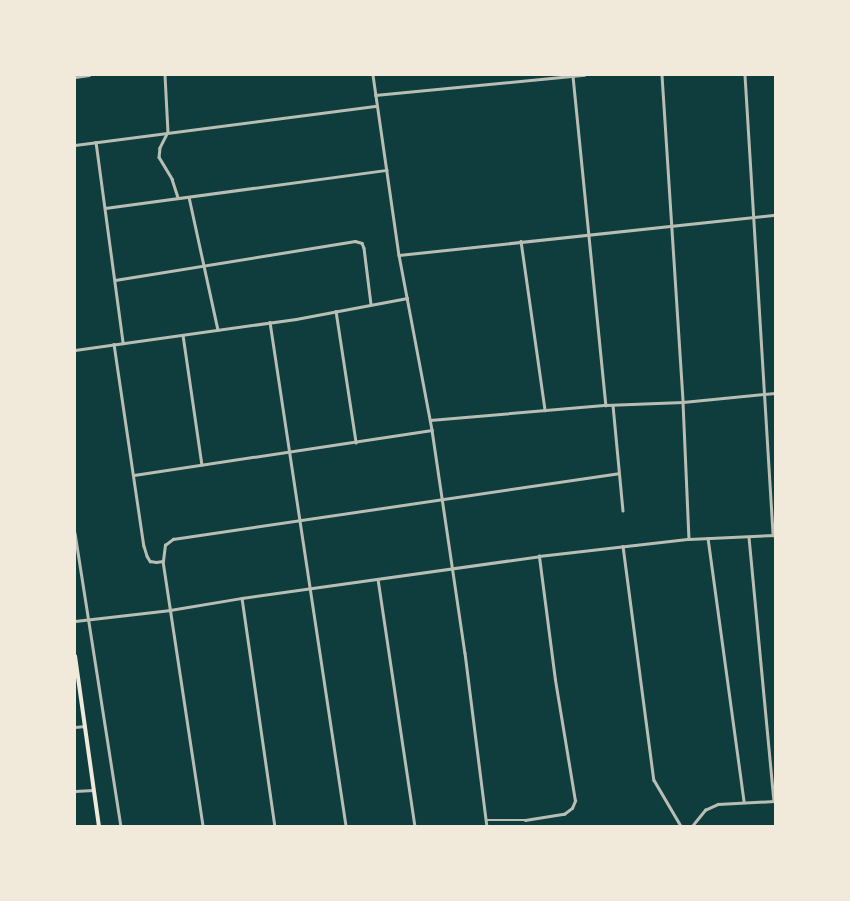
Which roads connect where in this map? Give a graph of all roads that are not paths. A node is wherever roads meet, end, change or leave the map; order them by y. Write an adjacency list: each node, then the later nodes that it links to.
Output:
1 (89, 75): 8 (street)
2 (165, 75): 11 (street)
3 (373, 75): 9 (street)
4 (584, 75): 7 (street)
5 (662, 75): 20 (street)
6 (745, 75): 19 (street)
7 (573, 76): 9 (street); 21 (street)
8 (75, 77)
9 (375, 95): 10 (street)
10 (376, 106): 11 (street); 14 (street)
11 (168, 132): 12 (street); 16 (street)
12 (96, 142): 13 (street); 17 (street)
13 (75, 145)
14 (386, 170): 15 (street); 23 (street)
15 (188, 197): 16 (street); 24 (street)
16 (178, 198): 17 (street)
17 (105, 208): 25 (street)
18 (775, 215): 19 (street)
19 (753, 217): 20 (street); 36 (street)
20 (671, 226): 21 (street); 37 (street)
21 (589, 234): 22 (street); 38 (street)
22 (520, 241): 23 (street); 40 (street)
23 (399, 256): 26 (street)
24 (204, 265): 25 (street); 27 (street); 30 (street)
25 (115, 280): 32 (street)
26 (407, 298): 27 (street); 41 (street)
27 (371, 304): 28 (street)
28 (336, 311): 29 (street); 43 (street)
29 (270, 322): 30 (street); 44 (street)
30 (218, 330): 31 (street)
31 (183, 335): 32 (street); 45 (street)
32 (123, 343): 33 (street)
33 (114, 344): 34 (street); 47 (street)
34 (75, 350)
35 (775, 393): 36 (street)
36 (764, 394): 37 (street); 52 (street)
37 (683, 402): 39 (street); 55 (street)
38 (606, 405): 39 (street); 40 (street)
39 (613, 405): 46 (street)
40 (545, 410): 41 (street)
41 (430, 420): 42 (street)
42 (432, 430): 43 (street); 48 (street)
43 (356, 442): 44 (street)
44 (290, 452): 45 (street); 50 (street)
45 (202, 465): 47 (street)
46 (618, 474): 48 (street); 49 (street)
47 (134, 475): 58 (street)
48 (442, 500): 50 (street); 59 (street)
49 (623, 511)
50 (299, 521): 58 (street); 61 (street)
51 (75, 533): 64 (street)
52 (774, 535): 53 (street)
53 (749, 537): 54 (street); 71 (street)
54 (708, 538): 55 (street); 72 (street)
55 (689, 539): 56 (street)
56 (623, 546): 57 (street); 81 (street)
57 (539, 556): 59 (street); 73 (street)
58 (164, 561): 63 (street)
59 (453, 569): 60 (street); 73 (street)
60 (378, 579): 61 (street); 79 (street)
61 (311, 589): 62 (street); 78 (street)
62 (242, 598): 63 (street); 77 (street)
63 (170, 610): 64 (street); 76 (street)
64 (88, 620): 65 (street); 75 (street)
65 (75, 621)
66 (75, 656): 67 (main road)
67 (85, 726): 68 (street); 69 (main road)
68 (75, 727)
69 (94, 790): 70 (street); 74 (main road)
70 (75, 791)
71 (774, 801): 72 (street)
72 (744, 802): 82 (street)
73 (486, 820): 80 (street)
74 (99, 826)
75 (121, 826)
76 (203, 826)
77 (275, 826)
78 (346, 826)
79 (415, 826)
80 (487, 826)
81 (681, 826)
82 (692, 826)

